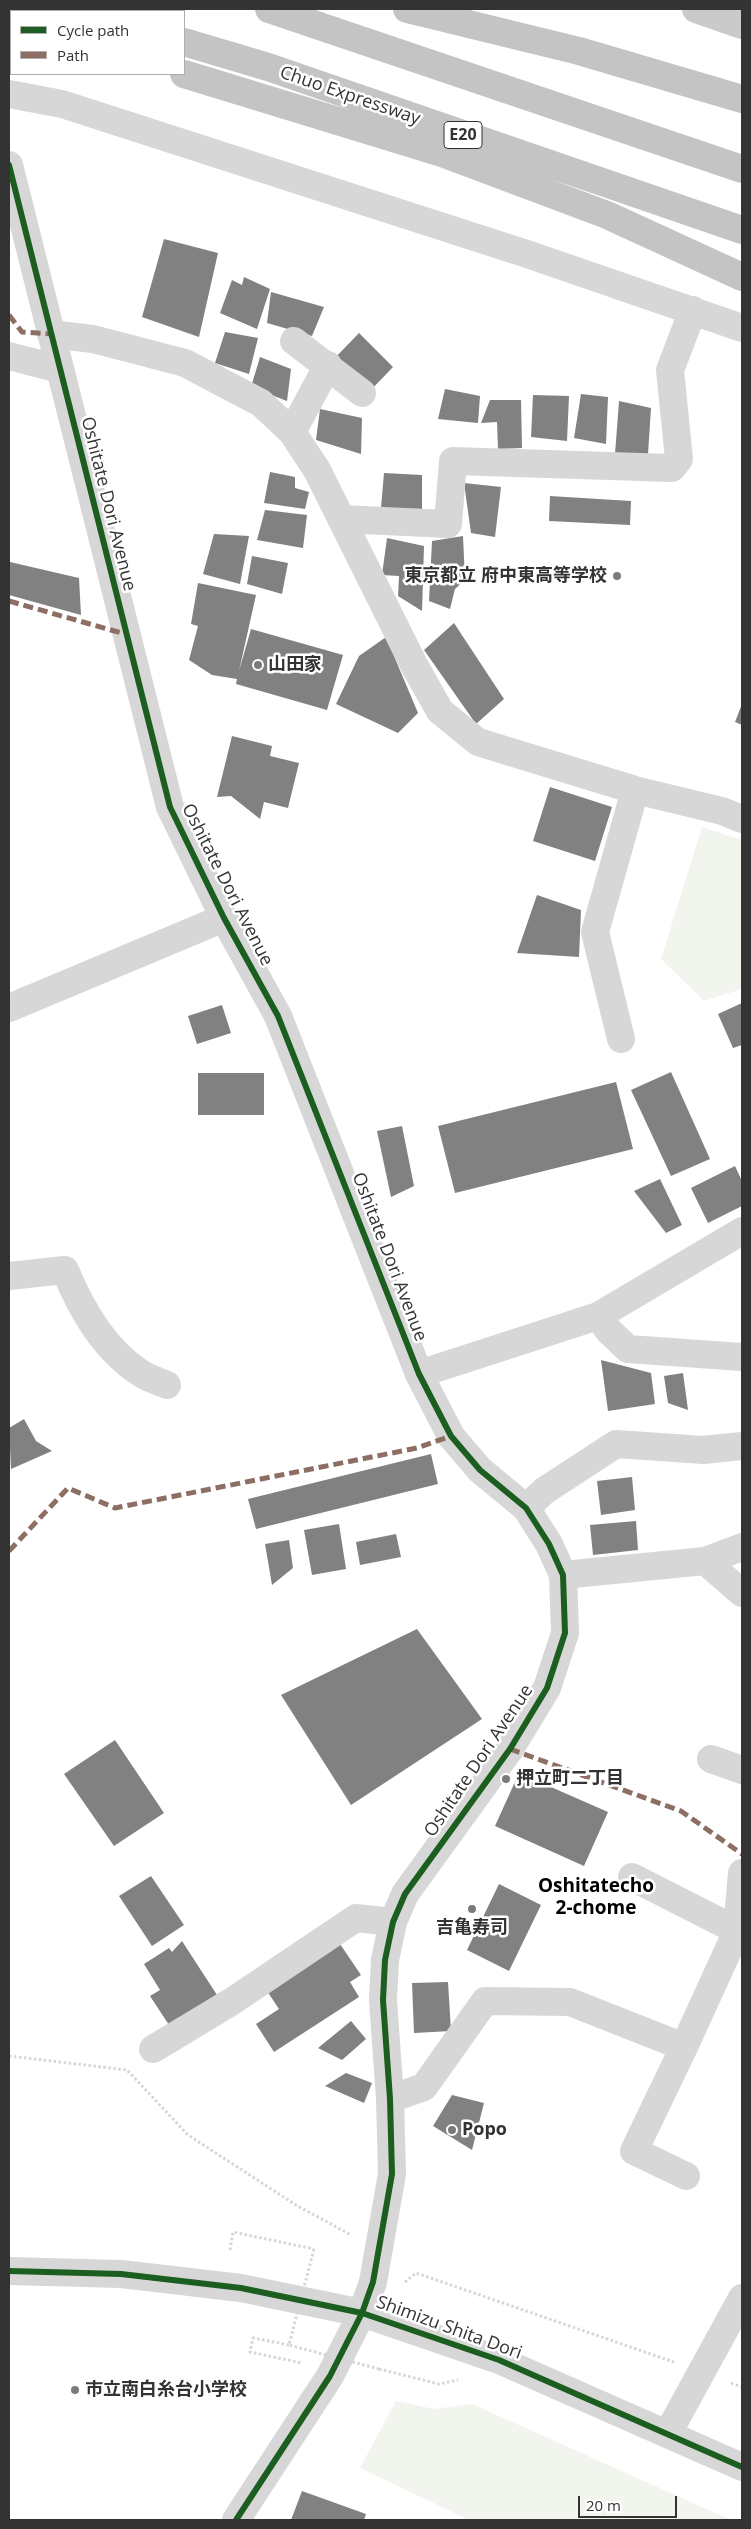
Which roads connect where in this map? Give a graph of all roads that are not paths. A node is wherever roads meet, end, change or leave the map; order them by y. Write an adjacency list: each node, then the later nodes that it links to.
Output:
1 (268, 9): 11 (highway)
2 (407, 9): 9 (highway)
3 (696, 9): 4 (main road)
4 (742, 25)
5 (185, 42): 13 (highway, Chuo Expressway / E20)
6 (185, 74): 14 (highway)
7 (21, 75): 8 (street)
8 (9, 94): 15 (street)
9 (742, 99)
10 (9, 165): 12 (street, Oshitate Dori Avenue)
11 (742, 169)
12 (16, 228): 17 (street, Oshitate Dori Avenue)
13 (742, 230)
14 (742, 277)
15 (693, 310): 16 (street); 24 (street)
16 (742, 328)
17 (51, 334): 21 (street, Oshitate Dori Avenue); 23 (street)
18 (294, 341): 20 (street)
19 (9, 356): 21 (street)
20 (328, 365): 22 (street); 23 (street)
21 (59, 369): 27 (street, Oshitate Dori Avenue)
22 (362, 394)
23 (292, 432): 24 (street)
24 (341, 519): 25 (street)
25 (635, 790): 26 (street); 29 (street)
26 (742, 819)
27 (224, 918): 28 (street); 34 (street, Oshitate Dori Avenue)
28 (9, 1008)
29 (621, 1039)
30 (742, 1231): 32 (street)
31 (9, 1276): 35 (street)
32 (598, 1316): 33 (street); 34 (street)
33 (742, 1357)
34 (419, 1374): 37 (street, Oshitate Dori Avenue)
35 (168, 1385)
36 (742, 1446): 37 (street)
37 (526, 1508): 40 (street, Oshitate Dori Avenue)
38 (742, 1547): 39 (street)
39 (705, 1561): 40 (street); 41 (street)
40 (563, 1575): 46 (street, Oshitate Dori Avenue)
41 (742, 1593)
42 (711, 1759): 43 (street)
43 (742, 1770)
44 (742, 1874): 47 (street)
45 (632, 1878): 47 (street)
46 (393, 1922): 49 (street); 50 (street, Oshitate Dori Avenue)
47 (740, 1932): 48 (street)
48 (684, 2046): 50 (street); 51 (street)
49 (154, 2049)
50 (390, 2099): 54 (street, Oshitate Dori Avenue)
51 (686, 2176)
52 (9, 2271): 54 (street, Shimizu Shita Dori)
53 (742, 2298): 55 (street)
54 (362, 2313): 55 (street, Shimizu Shita Dori); 57 (street, Oshitate Dori Avenue)
55 (668, 2434): 56 (street, Shimizu Shita Dori)
56 (742, 2467)
57 (236, 2520)

